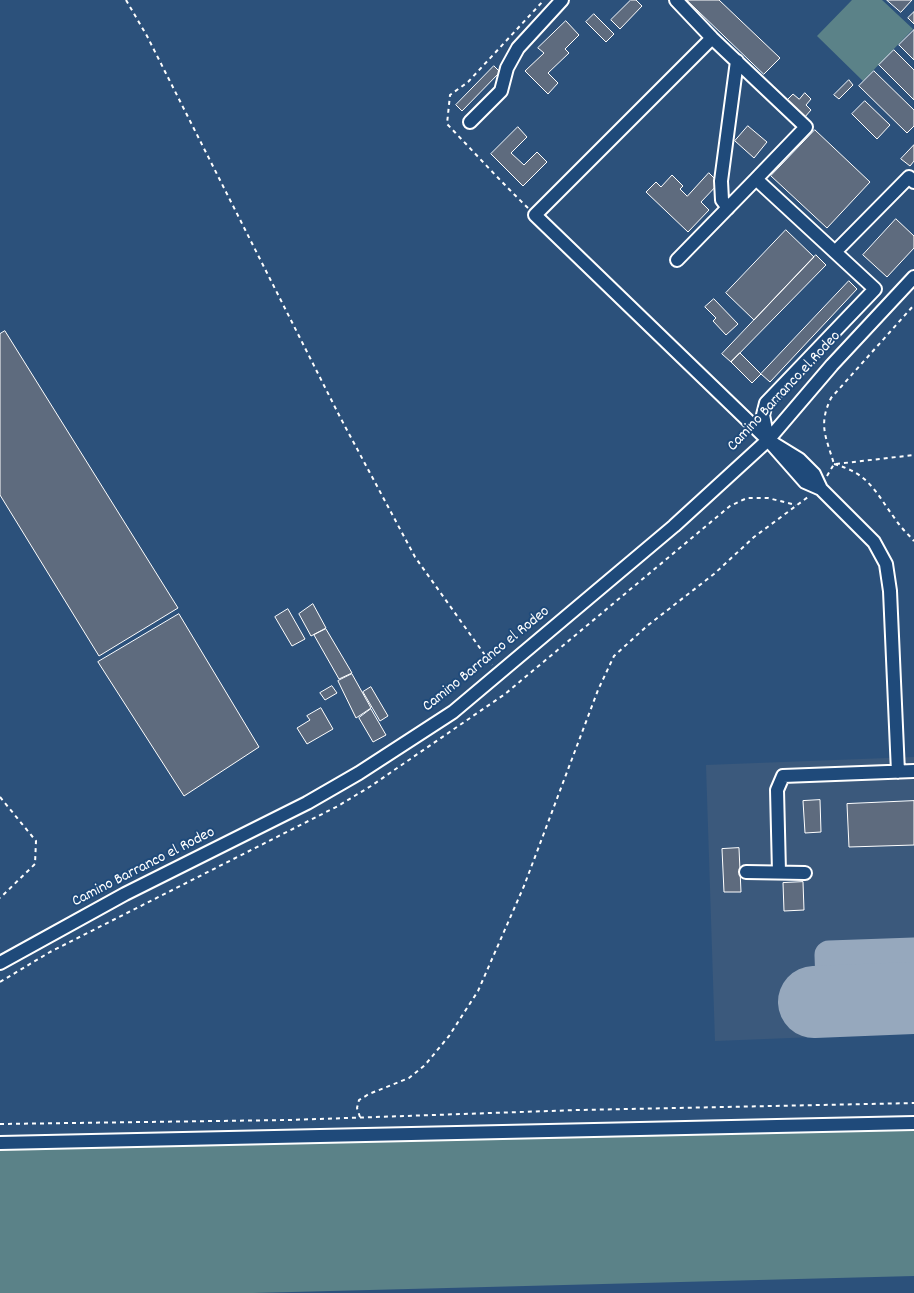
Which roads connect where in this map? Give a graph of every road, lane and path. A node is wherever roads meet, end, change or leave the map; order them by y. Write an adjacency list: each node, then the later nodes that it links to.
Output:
1 (126, 0): 19 (path)
2 (562, 0): 6 (street)
3 (676, 0): 4 (street)
4 (712, 38): 5 (street); 14 (street)
5 (737, 61): 7 (street); 9 (street)
6 (470, 122)
7 (756, 179): 9 (street); 10 (street)
8 (914, 182): 10 (street)
9 (728, 208): 11 (street)
10 (835, 252): 14 (street)
11 (677, 260)
12 (914, 277): 14 (street, Camino Barranco el Rodeo)
13 (914, 305): 16 (path)
14 (768, 440): 17 (street); 19 (street, Camino Barranco el Rodeo)
15 (914, 456): 16 (path)
16 (834, 464): 17 (path); 18 (path)
17 (820, 489): 21 (street); 29 (path)
18 (914, 541)
19 (498, 675): 27 (street, Camino Barranco el Rodeo)
20 (914, 771): 21 (street)
21 (898, 772): 24 (street)
22 (0, 797): 26 (path)
23 (746, 872): 24 (street)
24 (779, 872): 25 (street)
25 (805, 873)
26 (0, 898)
27 (0, 964)
28 (914, 1104): 29 (path)
29 (360, 1117): 31 (path)
30 (914, 1123): 32 (street)
31 (0, 1124)
32 (0, 1143)

